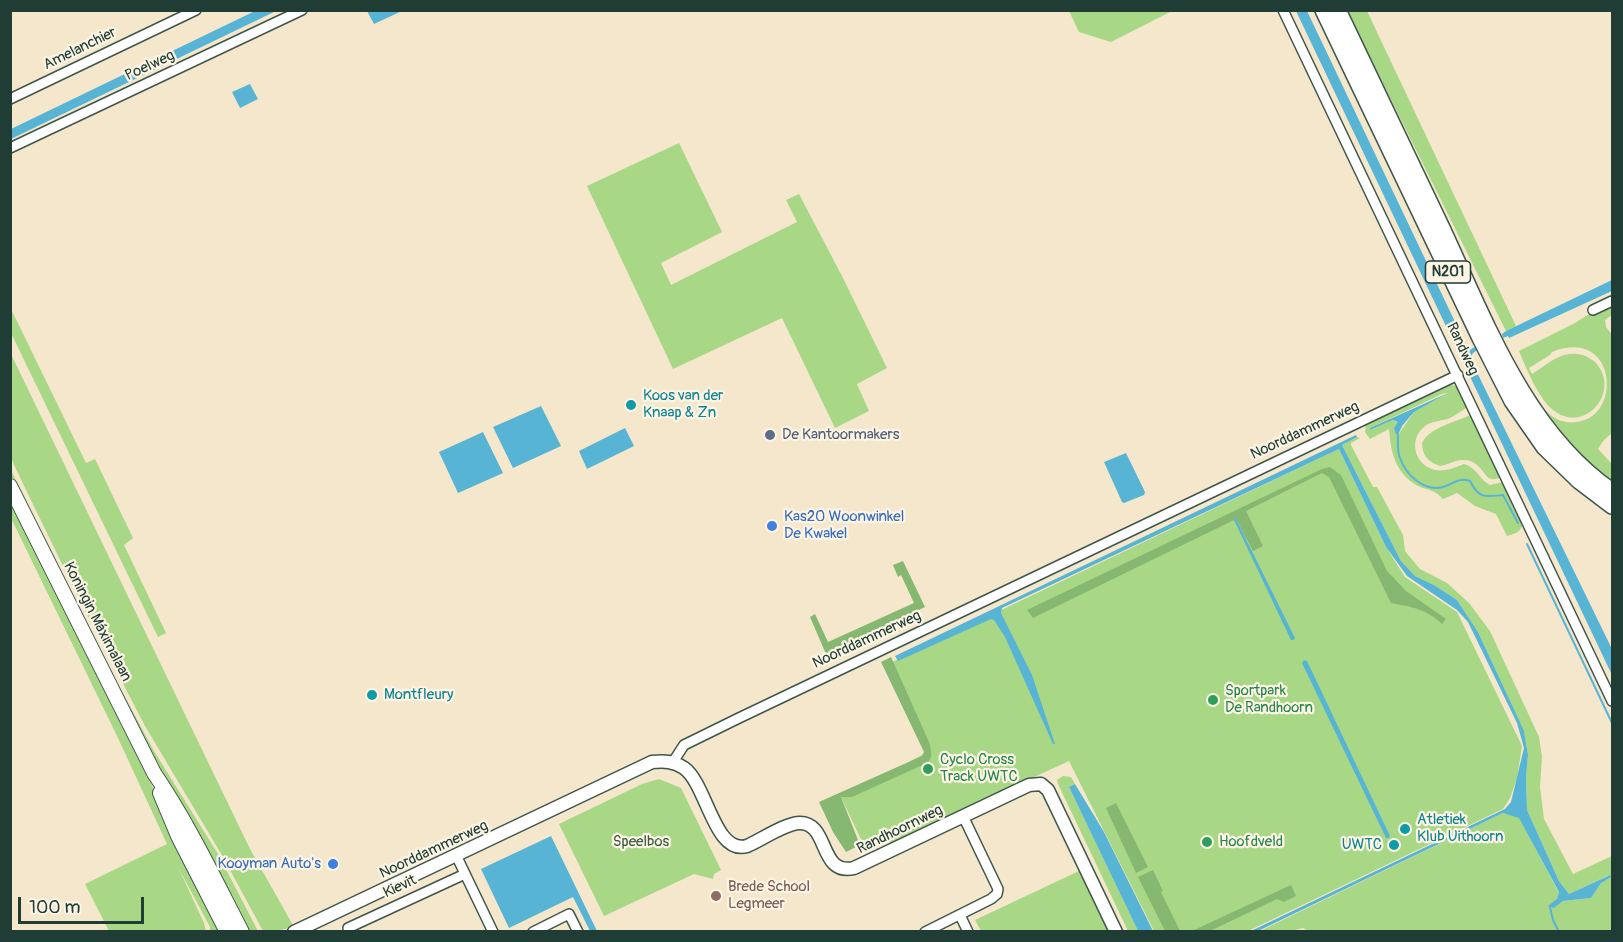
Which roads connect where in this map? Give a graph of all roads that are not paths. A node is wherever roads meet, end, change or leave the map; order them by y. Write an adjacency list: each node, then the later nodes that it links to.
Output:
1 (196, 10): 6 (street, Amelanchier)
2 (302, 10): 7 (street, Poelweg)
3 (1283, 10): 10 (street, Randweg)
4 (1323, 10): 13 (highway, N201)
5 (1338, 10): 12 (highway, N201)
6 (10, 99)
7 (10, 148)
8 (1612, 301): 9 (street)
9 (1593, 310)
10 (1458, 375): 14 (street, Randweg); 15 (street, Noorddammerweg)
11 (10, 486): 16 (main road, Koningin Máximalaan)
12 (1612, 491)
13 (1612, 506)
14 (1612, 701)
15 (673, 762): 17 (street, Randhoornweg); 18 (street, Noorddammerweg)
16 (154, 773): 22 (main road, Koningin Máximalaan); 23 (main road, Koningin Máximalaan)
17 (963, 816): 20 (street); 30 (street, Randhoornweg)
18 (456, 855): 19 (street); 24 (street, Noorddammerweg)
19 (465, 874): 21 (street, Kievit); 25 (street)
20 (960, 915): 28 (street); 29 (street)
21 (348, 928)
22 (227, 932)
23 (242, 932)
24 (294, 932)
25 (493, 932)
26 (533, 932): 27 (street)
27 (578, 932)
28 (925, 932)
29 (968, 932)
30 (1116, 932)

